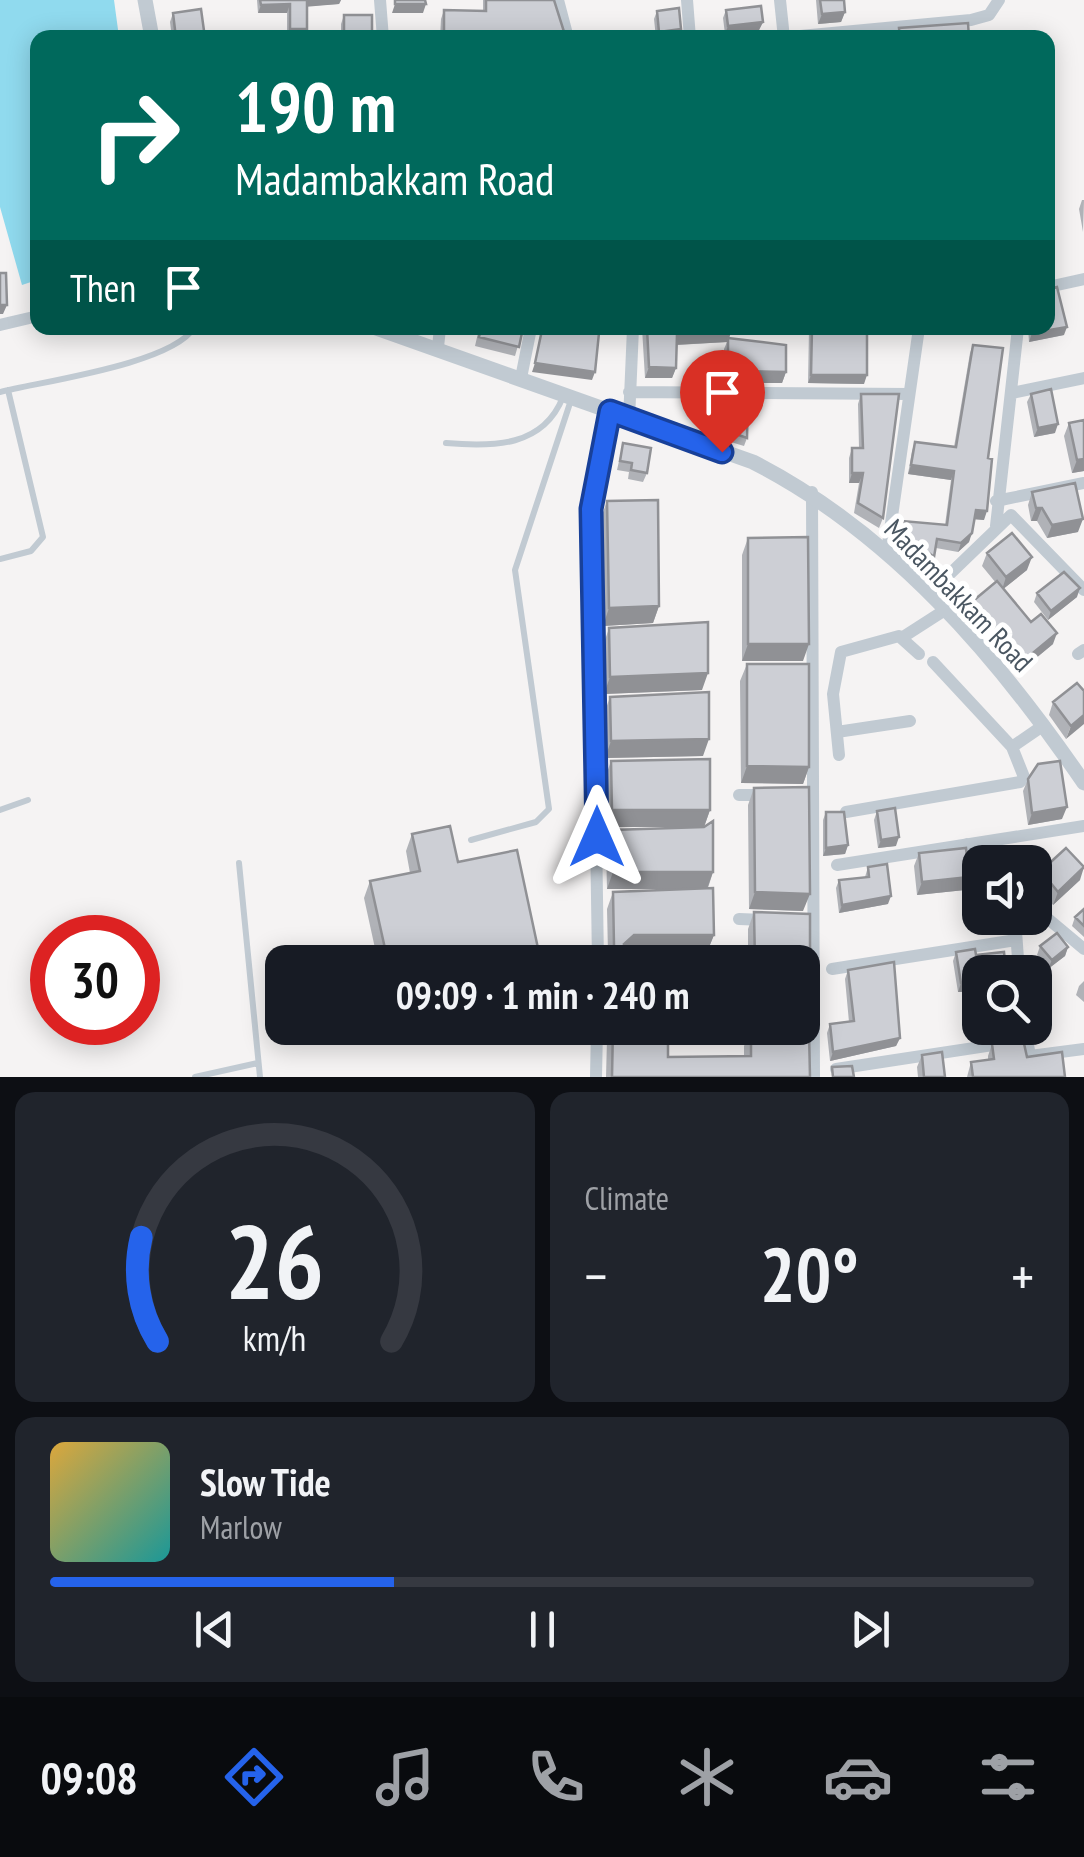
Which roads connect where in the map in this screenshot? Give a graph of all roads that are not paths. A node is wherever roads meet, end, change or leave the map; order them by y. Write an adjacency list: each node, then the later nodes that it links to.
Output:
1 (146, 0): 8 (street)
2 (380, 0): 9 (street)
3 (558, 0): 10 (street)
4 (687, 0): 11 (street)
5 (780, 0): 12 (street)
6 (999, 0): 7 (street)
7 (972, 20): 13 (street); 14 (street)
8 (151, 30)
9 (382, 30)
10 (566, 30)
11 (689, 30)
12 (782, 30)
13 (896, 30)
14 (973, 30)
15 (1084, 280): 16 (street)
16 (1055, 285)
17 (30, 318): 18 (street)
18 (0, 325)
19 (186, 335): 29 (lane)
20 (399, 335): 26 (street, Madambakkam Road)
21 (439, 335): 26 (street)
22 (530, 335): 27 (street)
23 (633, 335): 30 (street)
24 (917, 335): 32 (street)
25 (1017, 335): 31 (street)
26 (438, 347): 27 (street, Madambakkam Road)
27 (521, 378): 33 (street, Madambakkam Road)
28 (1084, 378): 31 (street)
29 (4, 391): 44 (lane)
30 (629, 392): 32 (street); 35 (street)
31 (1012, 393): 40 (street)
32 (909, 394): 43 (street)
33 (569, 395): 34 (street, Madambakkam Road); 36 (lane); 75 (lane)
34 (610, 411): 35 (street, Madambakkam Road); 48 (street)
35 (629, 420): 38 (street, Madambakkam Road)
36 (446, 443)
37 (1084, 484): 39 (street)
38 (812, 492): 43 (street, Madambakkam Road); 54 (street)
39 (1019, 498): 40 (street); 41 (street)
40 (996, 501): 42 (street)
41 (1011, 515): 42 (street); 45 (street)
42 (996, 526): 46 (street)
43 (887, 552): 46 (street, Madambakkam Road)
44 (0, 559)
45 (1084, 590)
46 (930, 593): 47 (street, Madambakkam Road)
47 (944, 610): 50 (street); 58 (street, Madambakkam Road)
48 (594, 636): 49 (street); 55 (street)
49 (611, 636)
50 (903, 637): 51 (street); 59 (street)
51 (919, 654)
52 (933, 662): 60 (street)
53 (793, 671): 54 (street)
54 (812, 671): 66 (street)
55 (597, 704): 56 (street); 62 (street)
56 (614, 704)
57 (910, 721): 59 (street)
58 (1044, 724): 60 (street); 64 (street, Madambakkam Road)
59 (836, 732): 61 (street)
60 (1012, 747): 71 (street)
61 (838, 755)
62 (597, 768): 63 (street); 74 (street)
63 (614, 768)
64 (1084, 783)
65 (795, 794): 66 (street)
66 (814, 794): 84 (street)
67 (776, 795): 68 (street)
68 (739, 796)
69 (28, 800): 70 (lane)
70 (0, 810)
71 (846, 812)
72 (1084, 826): 76 (street)
73 (617, 836): 74 (street)
74 (597, 837): 79 (street)
75 (470, 840)
76 (968, 844): 78 (street)
77 (239, 863): 98 (lane)
78 (836, 865)
79 (598, 898): 80 (street); 88 (street)
80 (616, 898)
81 (739, 920): 82 (street)
82 (776, 920)
83 (795, 921): 84 (street)
84 (814, 922): 89 (street)
85 (1052, 922): 90 (street)
86 (1016, 935): 87 (street)
87 (1016, 940): 91 (street); 92 (street)
88 (598, 945)
89 (814, 945)
90 (1084, 949)
91 (1017, 955)
92 (832, 969)
93 (597, 1045): 102 (street)
94 (814, 1045): 103 (street)
95 (967, 1045): 99 (street)
96 (1030, 1045): 97 (street)
97 (1084, 1049)
98 (258, 1062): 100 (lane); 101 (lane)
99 (833, 1070)
100 (195, 1077)
101 (260, 1077)
102 (596, 1077)
103 (814, 1077)

